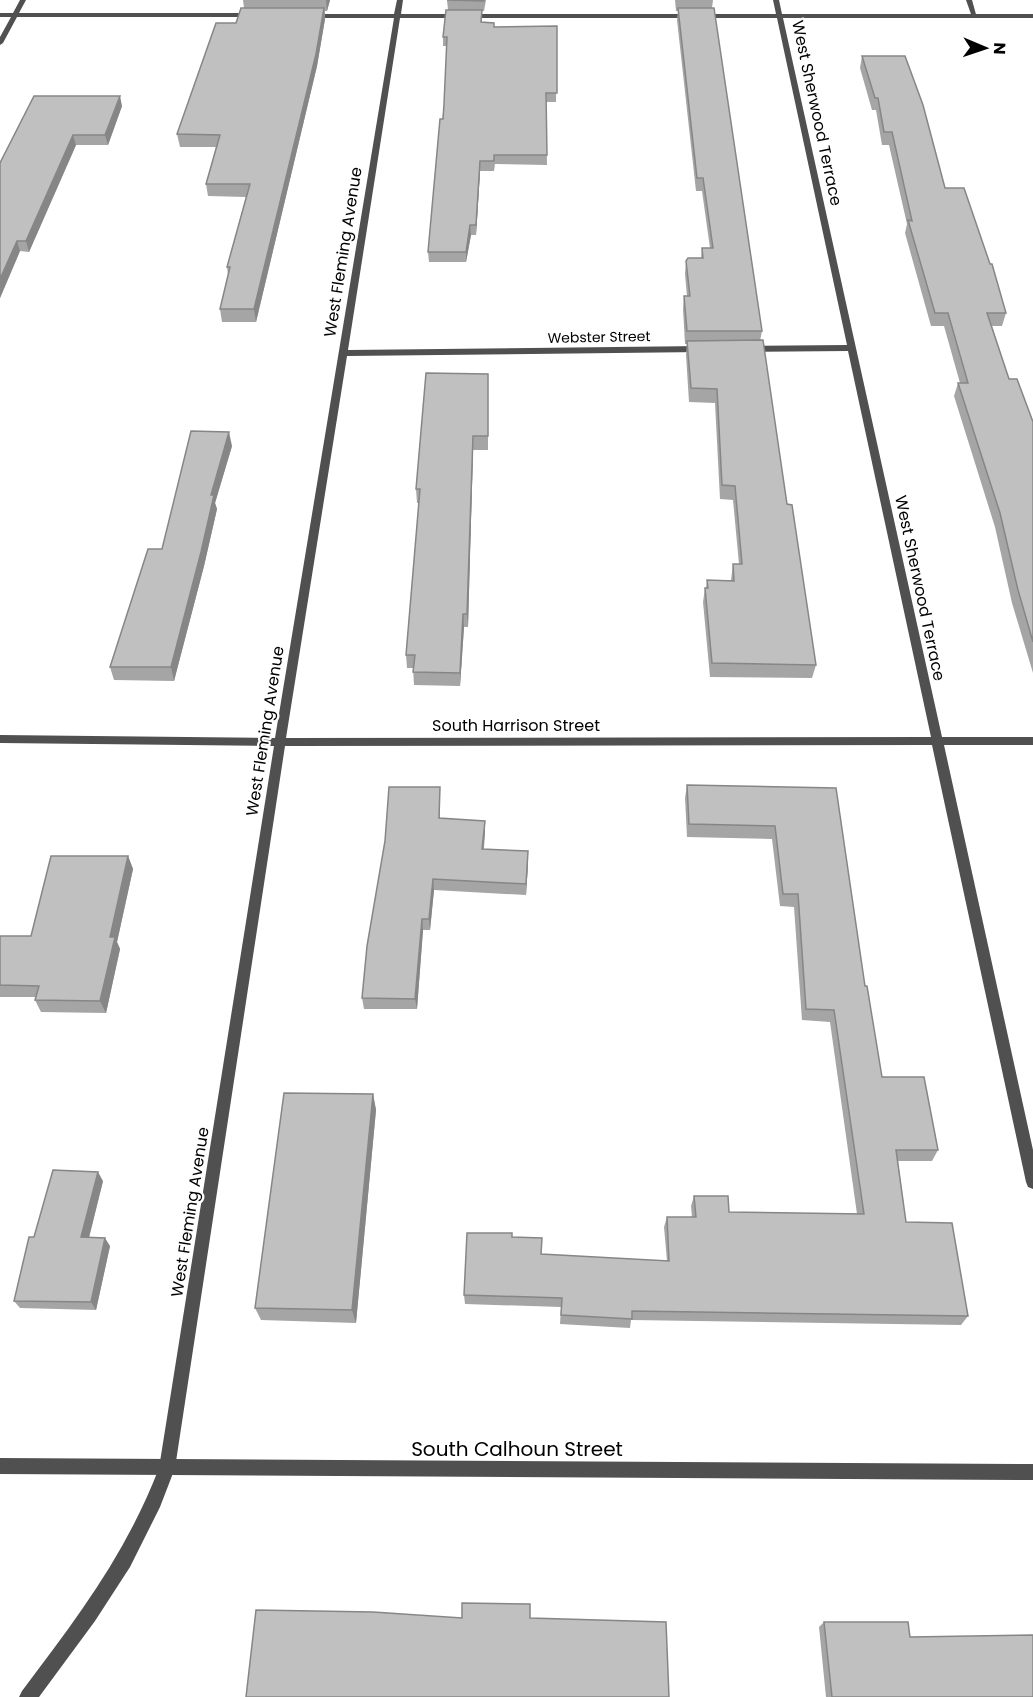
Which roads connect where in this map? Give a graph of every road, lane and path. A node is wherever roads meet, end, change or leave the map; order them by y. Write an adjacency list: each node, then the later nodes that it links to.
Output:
1 (23, 0): 6 (street)
2 (400, 0): 9 (street, West Fleming Avenue)
3 (776, 0): 10 (street, West Sherwood Terrace)
4 (969, 0): 12 (street)
5 (0, 15): 6 (street)
6 (15, 15): 7 (street); 13 (street)
7 (266, 15)
8 (302, 15): 9 (street)
9 (397, 16): 10 (street); 17 (street, West Fleming Avenue)
10 (780, 16): 12 (street); 14 (street, West Sherwood Terrace)
11 (1033, 16): 12 (street)
12 (975, 17)
13 (0, 43)
14 (853, 348): 16 (street); 19 (street, West Sherwood Terrace)
15 (711, 349): 17 (street, Webster Street)
16 (735, 349)
17 (344, 353): 21 (street, West Fleming Avenue)
18 (0, 739): 21 (street, South Harrison Street)
19 (937, 741): 20 (street, South Harrison Street); 21 (street, South Harrison Street); 22 (street, West Sherwood Terrace)
20 (1033, 741)
21 (280, 742): 24 (street, West Fleming Avenue)
22 (1033, 1182)
23 (0, 1466): 24 (street, South Calhoun Street)
24 (167, 1468): 25 (street, South Calhoun Street); 26 (street, West Fleming Avenue)
25 (1033, 1472)
26 (28, 1697)

